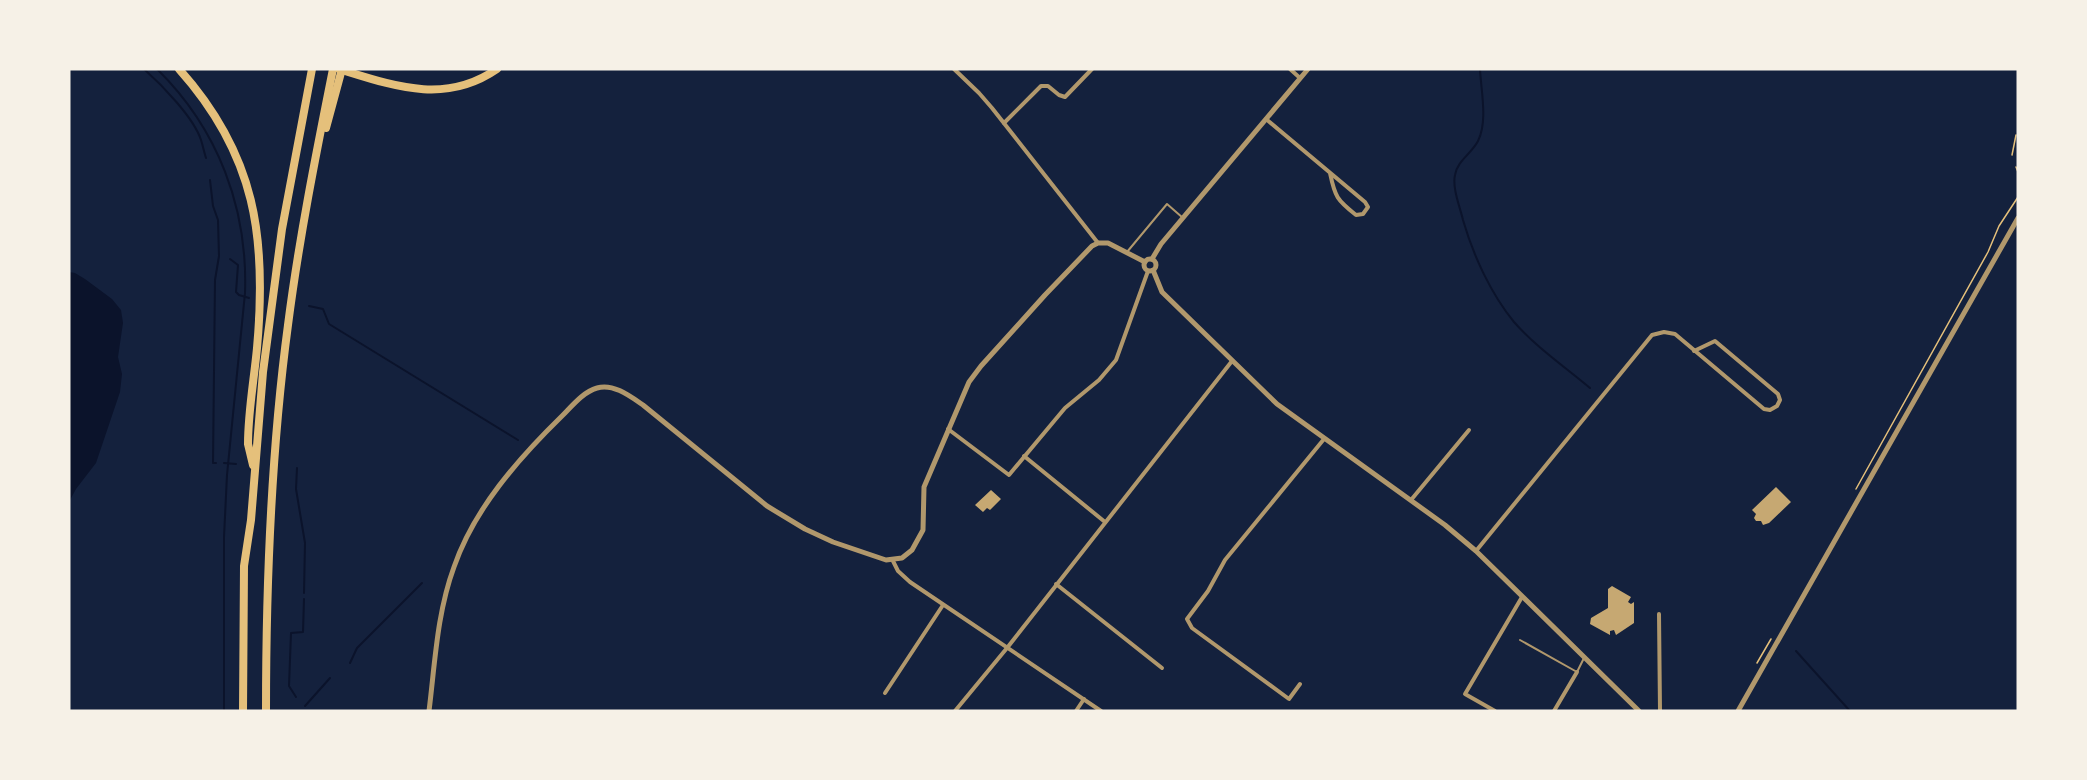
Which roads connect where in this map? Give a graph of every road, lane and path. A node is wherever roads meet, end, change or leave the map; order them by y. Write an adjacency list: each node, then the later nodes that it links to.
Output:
1 (179, 69): 33 (highway)
2 (312, 69): 33 (highway)
3 (333, 69): 15 (highway)
4 (497, 69): 9 (highway)
5 (954, 69): 12 (street)
6 (1092, 69): 12 (street)
7 (1290, 69): 10 (street)
8 (1308, 69): 10 (street)
9 (343, 70): 15 (highway)
10 (1300, 78): 11 (street)
11 (1266, 119): 18 (street); 20 (street)
12 (1004, 123): 22 (street)
13 (2016, 135): 14 (path)
14 (2012, 155)
15 (314, 167): 54 (highway)
16 (2016, 167): 17 (path)
17 (2018, 172)
18 (1330, 173): 18 (street)
19 (2018, 196): 34 (path)
20 (1183, 218): 23 (lane); 24 (street)
21 (2018, 219): 63 (street)
22 (1098, 243): 23 (street); 29 (street)
23 (1126, 254): 25 (street)
24 (1152, 259): 25 (street); 26 (street)
25 (1145, 262): 26 (street)
26 (1151, 271): 28 (street); 32 (street)
27 (1694, 351): 27 (street); 37 (street)
28 (1232, 361): 31 (street); 36 (street)
29 (948, 429): 32 (street); 38 (street)
30 (1469, 430): 35 (street)
31 (1324, 439): 35 (street); 50 (street)
32 (1024, 456): 36 (street)
33 (254, 468): 53 (highway)
34 (1855, 491)
35 (1411, 500): 37 (street)
36 (1105, 522): 39 (street)
37 (1476, 551): 40 (street)
38 (893, 561): 41 (street); 55 (street)
39 (1056, 584): 45 (street); 48 (street)
40 (1522, 597): 46 (street); 59 (street)
41 (943, 605): 45 (street); 51 (street)
42 (1659, 614): 62 (street)
43 (1775, 635): 47 (path)
44 (1520, 640): 49 (lane)
45 (1007, 648): 52 (street); 56 (street)
46 (1584, 658): 49 (lane); 61 (street)
47 (1756, 664)
48 (1162, 668)
49 (1577, 672): 60 (street)
50 (1300, 684)
51 (885, 693)
52 (1084, 699): 57 (street); 58 (street)
53 (243, 711)
54 (266, 711)
55 (429, 711)
56 (955, 711)
57 (1076, 711)
58 (1101, 711)
59 (1495, 711)
60 (1554, 711)
61 (1639, 711)
62 (1660, 711)
63 (1738, 711)

